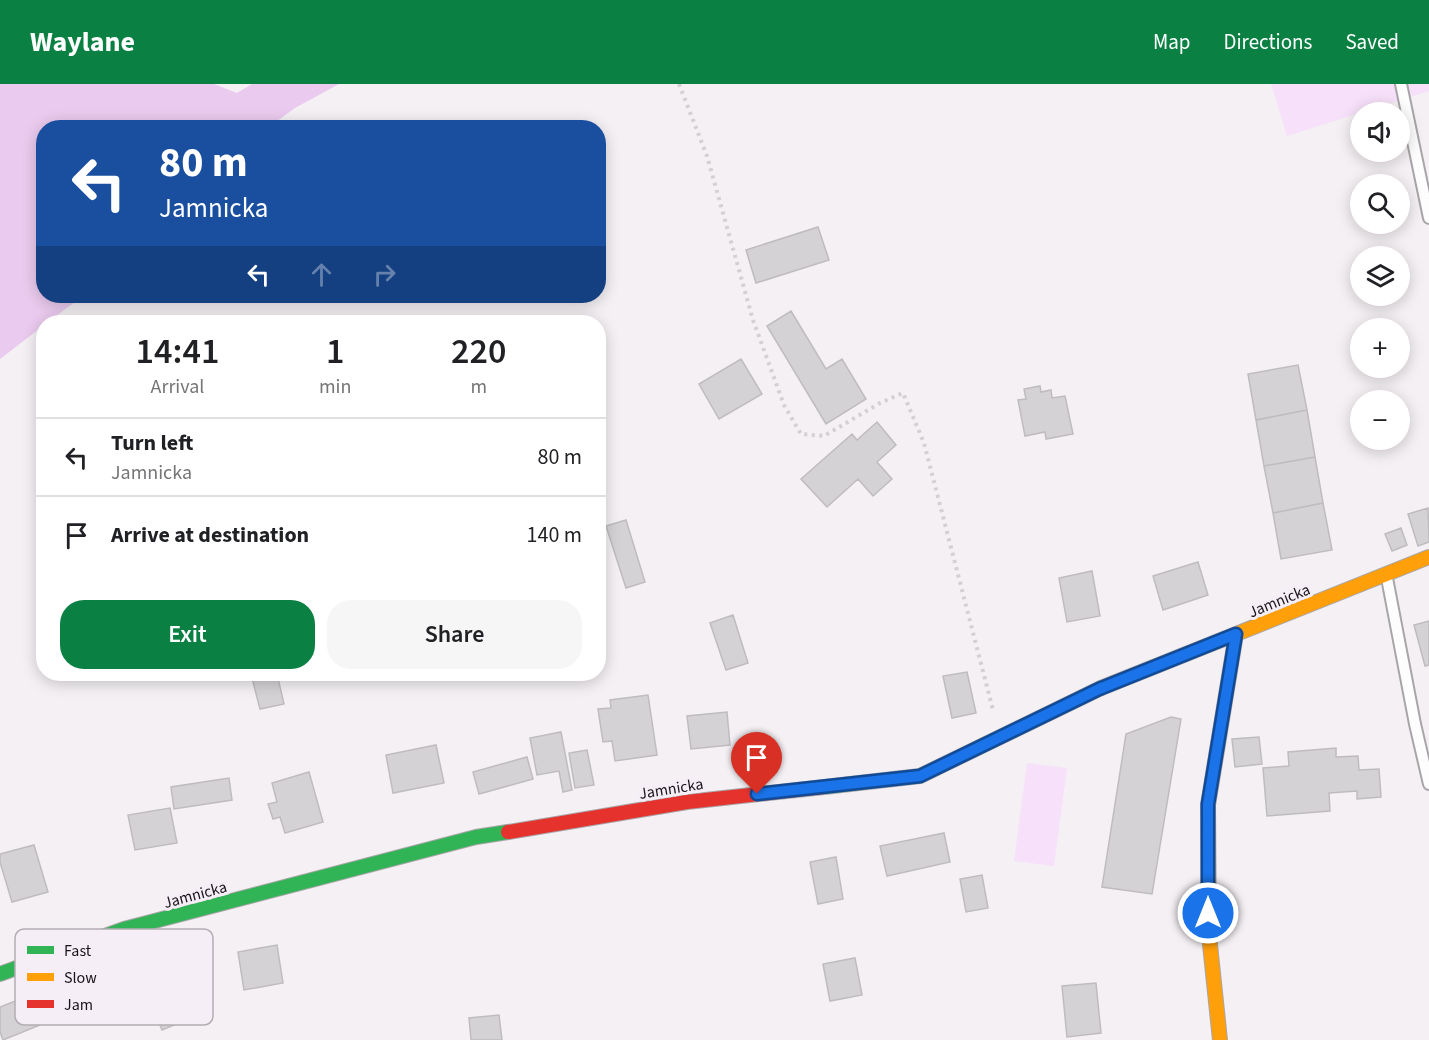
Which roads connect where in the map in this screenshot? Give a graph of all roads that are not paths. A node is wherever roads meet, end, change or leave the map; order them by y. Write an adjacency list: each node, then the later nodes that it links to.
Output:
1 (1401, 84): 2 (lane)
2 (1429, 218)
3 (1429, 557): 4 (street, Jamnicka)
4 (1386, 574): 5 (street, Jamnicka); 6 (lane)
5 (1236, 634): 7 (street, Jamnicka); 10 (street)
6 (1429, 784)
7 (128, 929)
8 (15, 969): 9 (street, Jamnicka)
9 (0, 974)
10 (1221, 1040)

